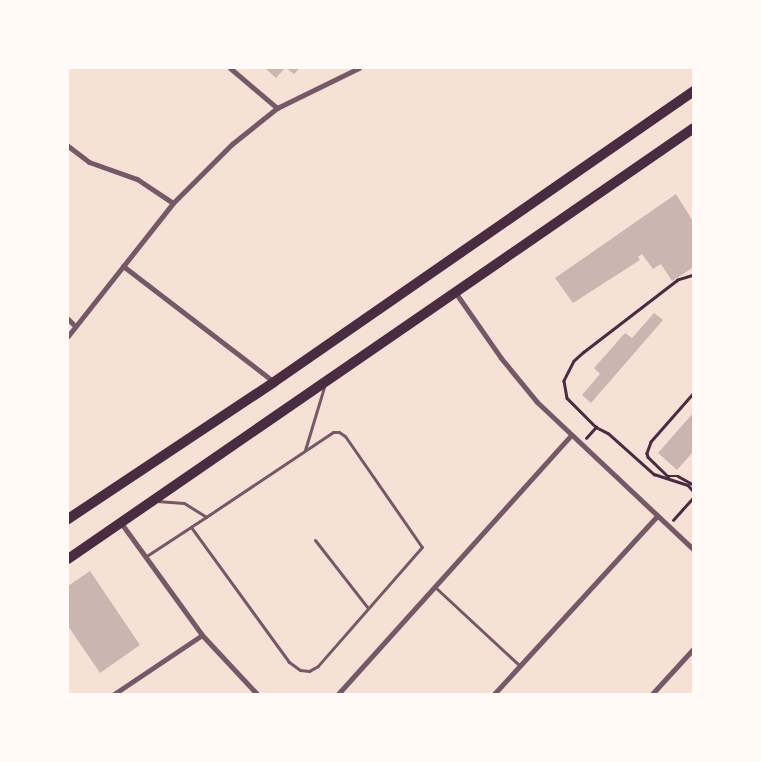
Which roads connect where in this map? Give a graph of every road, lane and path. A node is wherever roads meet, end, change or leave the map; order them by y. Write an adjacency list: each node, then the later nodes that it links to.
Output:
1 (230, 68): 4 (street)
2 (359, 68): 4 (street)
3 (694, 91): 15 (main road)
4 (277, 108): 7 (street)
5 (694, 128): 10 (main road)
6 (68, 146): 7 (street)
7 (174, 203): 8 (street)
8 (123, 266): 12 (street); 15 (street)
9 (694, 275): 17 (path)
10 (454, 291): 14 (main road); 18 (street)
11 (68, 319): 12 (street)
12 (75, 326): 13 (street)
13 (68, 336)
14 (325, 381): 20 (lane); 24 (main road)
15 (274, 382): 27 (main road)
16 (694, 393): 21 (path)
17 (596, 426): 19 (path); 22 (path)
18 (570, 436): 19 (street); 35 (street)
19 (580, 445): 26 (street)
20 (305, 451): 25 (lane); 36 (lane)
21 (694, 485)
22 (694, 492)
23 (694, 497): 30 (path)
24 (151, 501): 25 (lane); 28 (main road)
25 (206, 516): 29 (lane)
26 (656, 517): 30 (street); 39 (street)
27 (68, 519)
28 (121, 522): 33 (street); 34 (main road)
29 (191, 526): 33 (lane); 36 (lane)
30 (666, 526): 32 (street)
31 (315, 540): 36 (lane)
32 (694, 550)
33 (145, 557): 37 (street)
34 (68, 559)
35 (435, 587): 39 (lane); 42 (street)
36 (368, 608)
37 (202, 635): 40 (street); 41 (street)
38 (694, 648): 44 (street)
39 (520, 666): 43 (street)
40 (114, 694)
41 (257, 694)
42 (338, 694)
43 (494, 694)
44 (652, 694)

